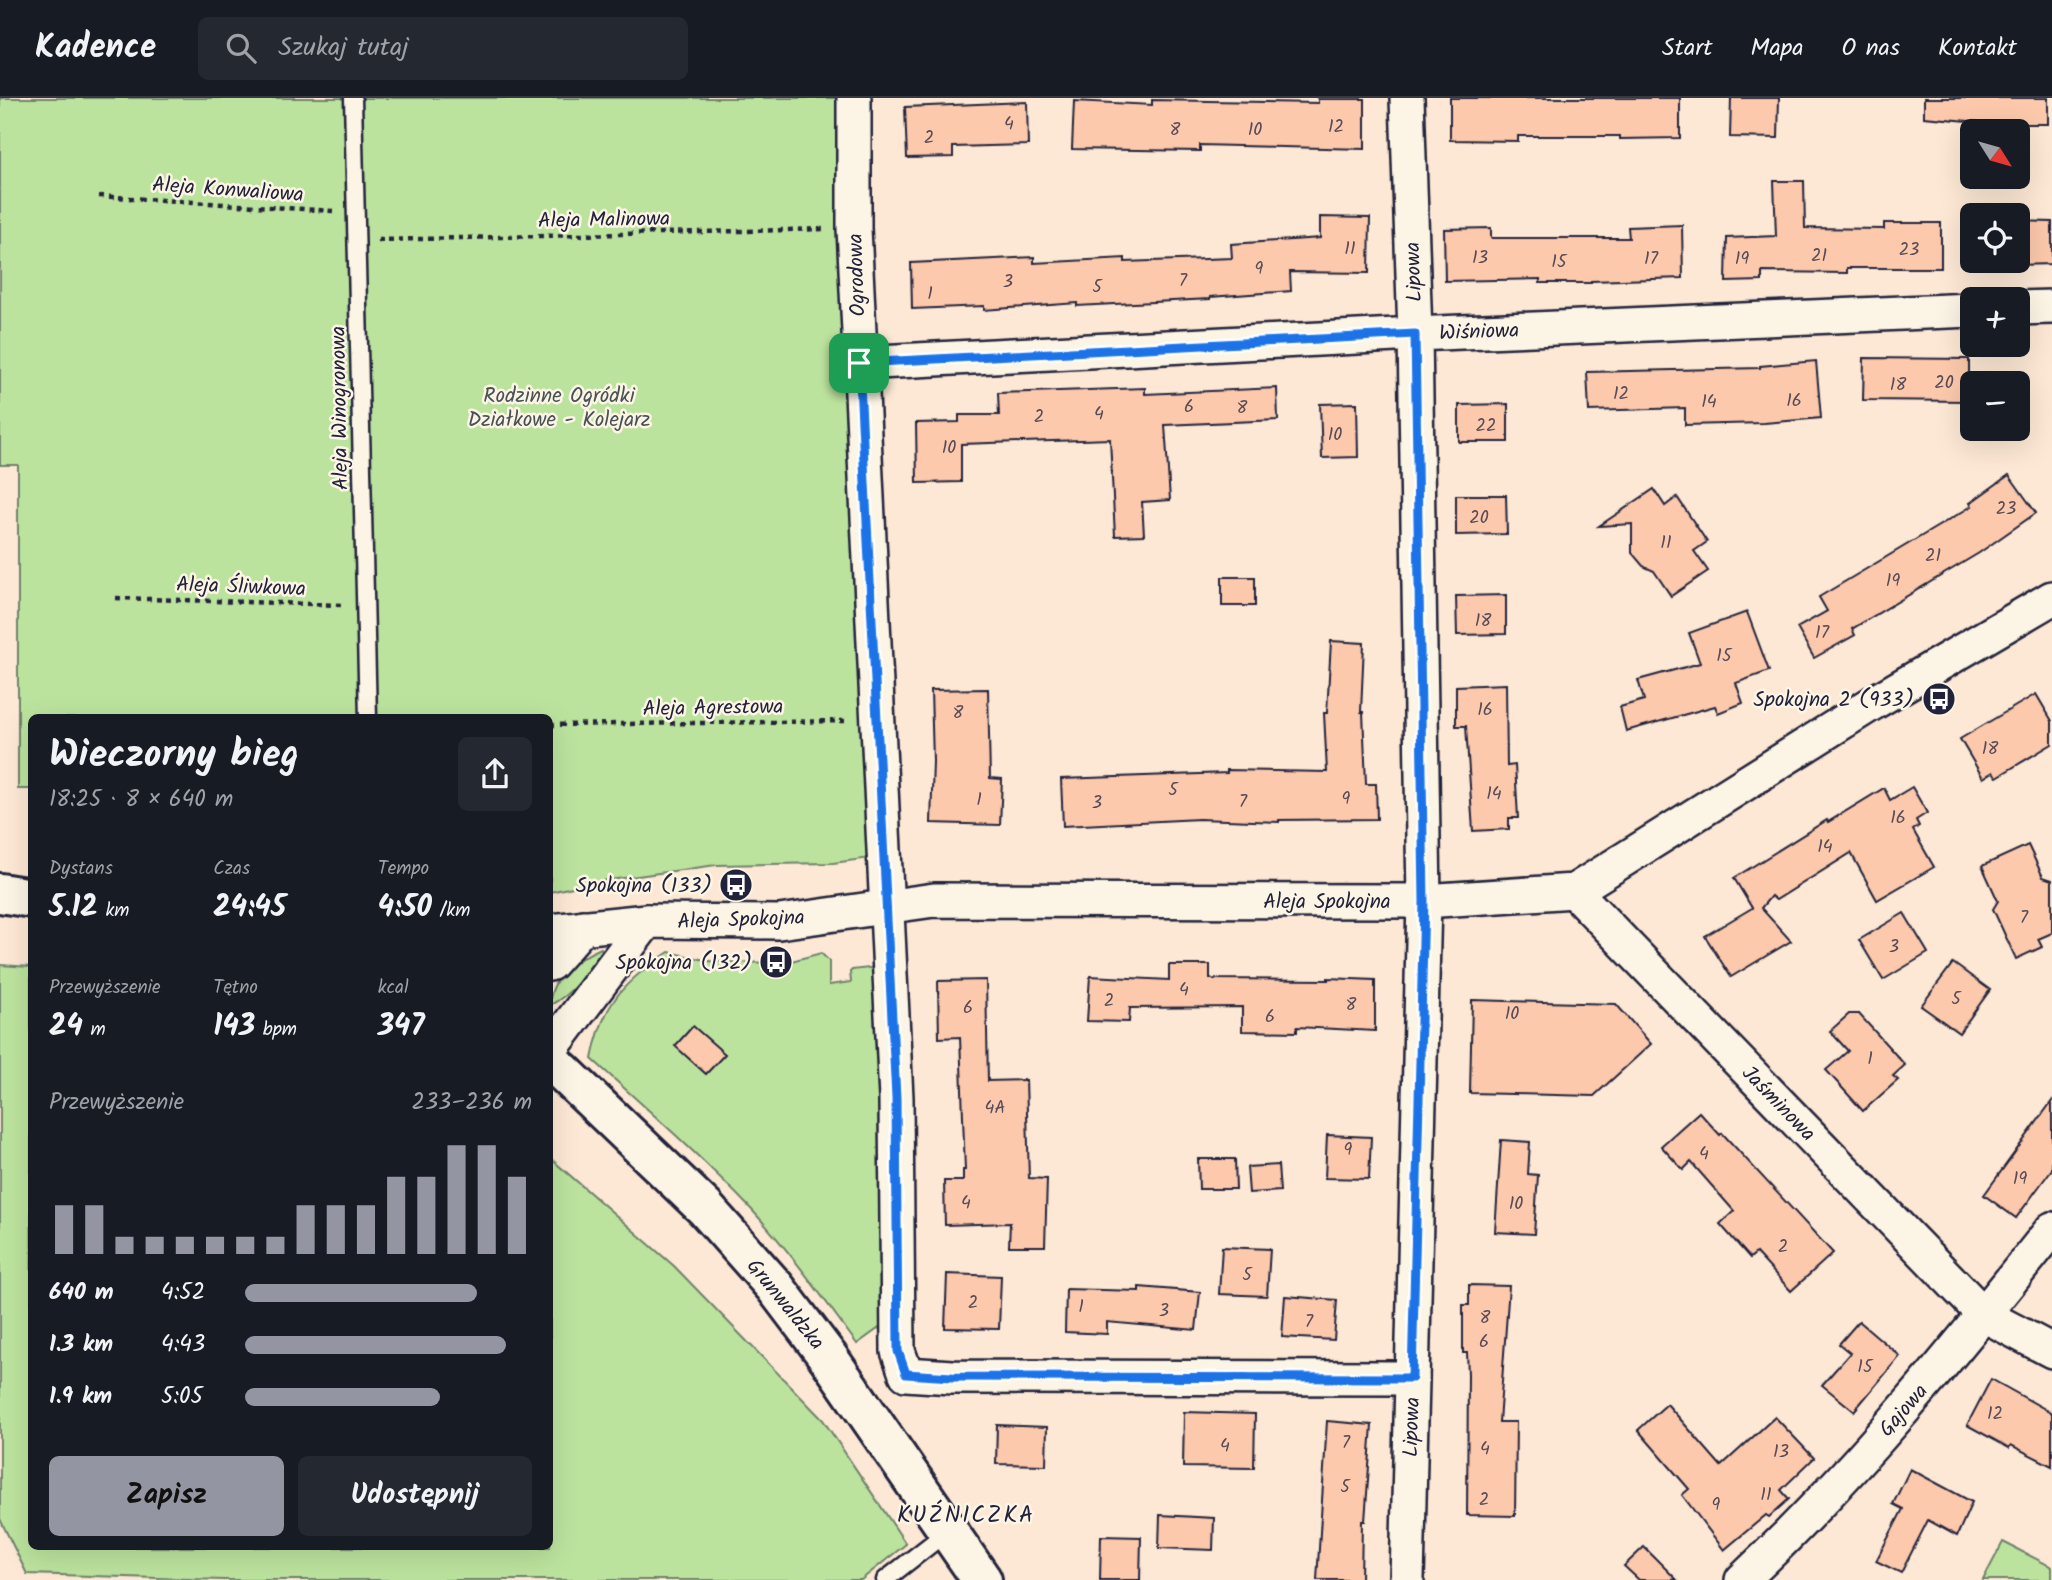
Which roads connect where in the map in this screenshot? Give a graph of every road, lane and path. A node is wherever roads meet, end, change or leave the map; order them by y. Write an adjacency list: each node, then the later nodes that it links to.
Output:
1 (353, 98): 5 (lane, Aleja Winogronowa)
2 (854, 98): 6 (street, Ogrodowa)
3 (1407, 98): 11 (street, Lipowa)
4 (99, 196): 5 (path, Aleja Konwaliowa)
5 (355, 213): 7 (lane, Aleja Winogronowa)
6 (854, 228): 7 (path, Aleja Malinowa); 12 (street, Ogrodowa)
7 (356, 241): 15 (lane, Aleja Winogronowa)
8 (2052, 307): 9 (street)
9 (2030, 308)
10 (1960, 311): 11 (street, Wiśniowa)
11 (1415, 334): 12 (street, Wiśniowa); 22 (street, Lipowa)
12 (859, 363): 17 (street, Ogrodowa)
13 (117, 598): 15 (path, Aleja Śliwkowa)
14 (2052, 598): 19 (street, Aleja Spokojna)
15 (365, 606): 16 (lane, Aleja Winogronowa)
16 (368, 714)
17 (878, 721): 18 (path, Aleja Agrestowa); 23 (street, Ogrodowa)
18 (553, 725)
19 (1574, 891): 22 (street, Aleja Spokojna); 31 (street, Jaśminowa)
20 (0, 893): 21 (street)
21 (28, 897)
22 (1424, 901): 23 (street, Aleja Spokojna); 33 (street, Lipowa)
23 (886, 907): 24 (street, Aleja Spokojna); 33 (street, Ogrodowa)
24 (647, 921): 25 (street, Aleja Spokojna); 28 (street, Aleja Spokojna)
25 (583, 927): 26 (street, Aleja Spokojna); 27 (street)
26 (553, 931)
27 (553, 961)
28 (553, 1046)
29 (553, 1064): 34 (street, Grunwaldzka)
30 (2052, 1229): 31 (street, Gajowa)
31 (1984, 1315): 32 (street, Jaśminowa); 38 (street, Gajowa)
32 (2052, 1350)
33 (1412, 1378): 37 (street, Lipowa)
34 (947, 1531): 35 (lane); 36 (street, Grunwaldzka)
35 (885, 1580)
36 (982, 1580)
37 (1407, 1580)
38 (1742, 1580)

